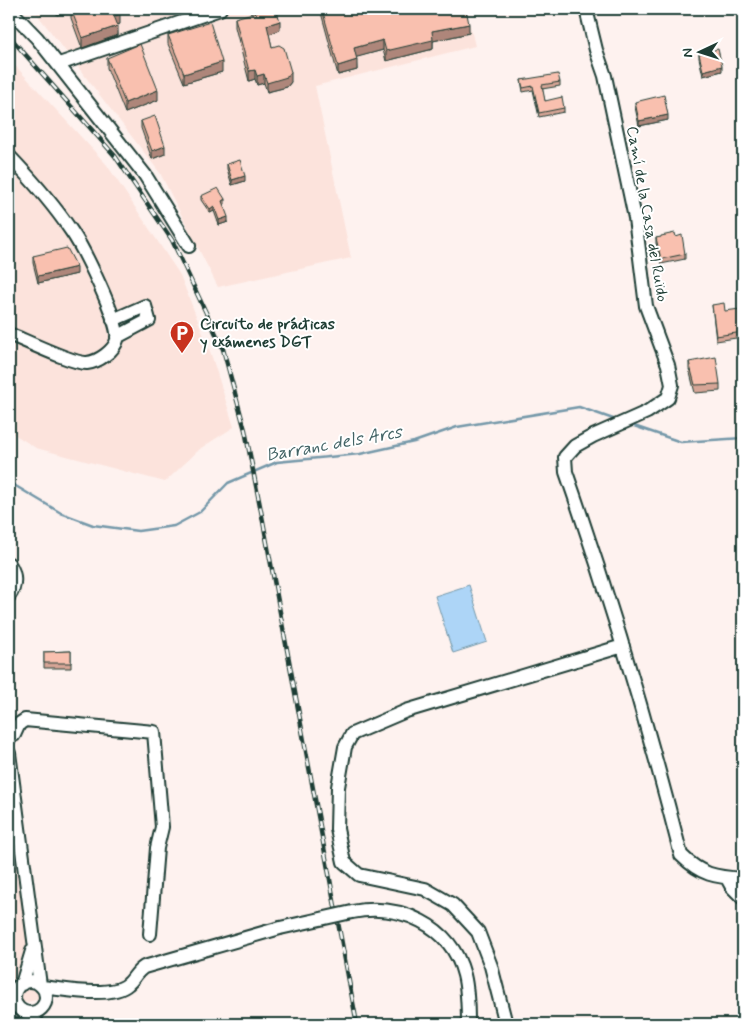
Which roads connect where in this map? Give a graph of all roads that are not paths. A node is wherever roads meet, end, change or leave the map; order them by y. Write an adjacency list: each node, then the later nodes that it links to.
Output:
1 (9, 9): 4 (street)
2 (220, 9): 4 (street)
3 (586, 9): 12 (street, Camí de la Casa del Ruïdo)
4 (58, 64): 6 (street)
5 (9, 156): 7 (street)
6 (189, 246)
7 (113, 320): 9 (street); 9 (street)
8 (9, 334): 9 (street)
9 (116, 337)
10 (9, 564): 11 (street)
11 (9, 596)
12 (623, 646): 15 (street); 24 (street)
13 (9, 737): 18 (street)
14 (9, 753): 19 (street)
15 (728, 878): 16 (street); 17 (street)
16 (743, 880)
17 (743, 898)
18 (150, 934)
19 (33, 946): 20 (street); 21 (street)
20 (42, 989): 21 (street); 22 (street); 23 (street, bridge)
21 (16, 991): 22 (street)
22 (25, 1015)
23 (468, 1024)
24 (506, 1024)

